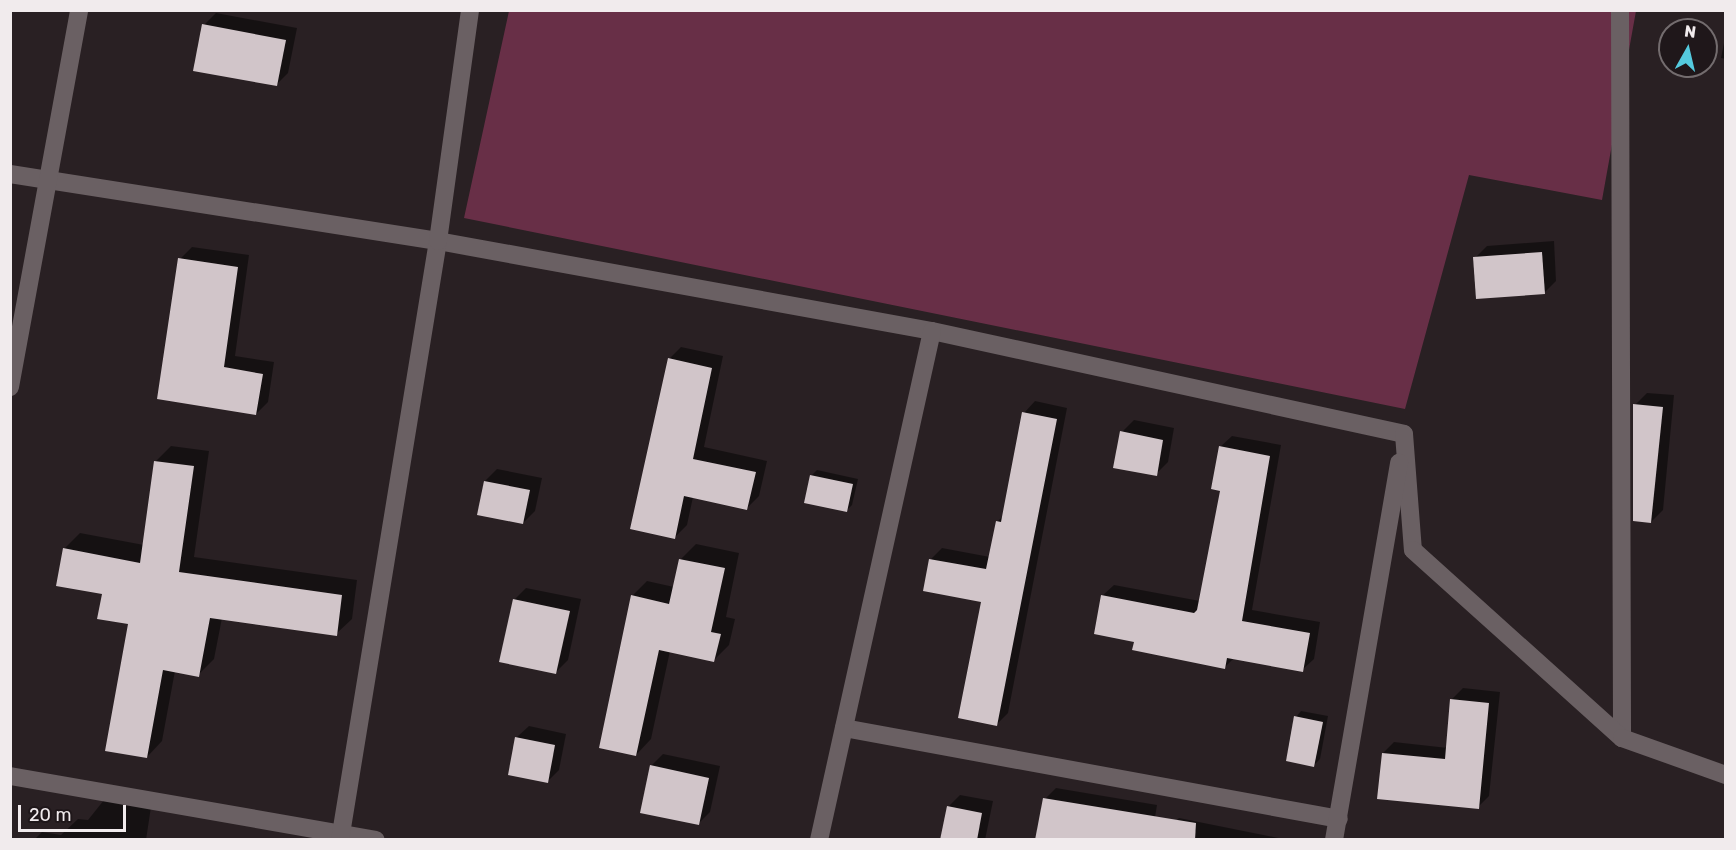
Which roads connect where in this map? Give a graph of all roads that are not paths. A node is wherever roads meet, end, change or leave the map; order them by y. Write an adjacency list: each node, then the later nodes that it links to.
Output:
1 (79, 10): 5 (street)
2 (470, 10): 6 (street)
3 (1620, 10): 11 (street)
4 (10, 174): 5 (street)
5 (48, 182): 6 (street); 8 (street)
6 (438, 241): 7 (street); 15 (street)
7 (932, 331): 9 (street); 10 (street)
8 (10, 387)
9 (1404, 434): 11 (street); 14 (street)
10 (844, 728): 14 (street); 17 (street)
11 (1622, 738): 12 (street)
12 (1725, 775)
13 (10, 776): 15 (street)
14 (1339, 819): 18 (street)
15 (340, 837): 16 (street)
16 (375, 840)
17 (819, 840)
18 (1334, 840)

